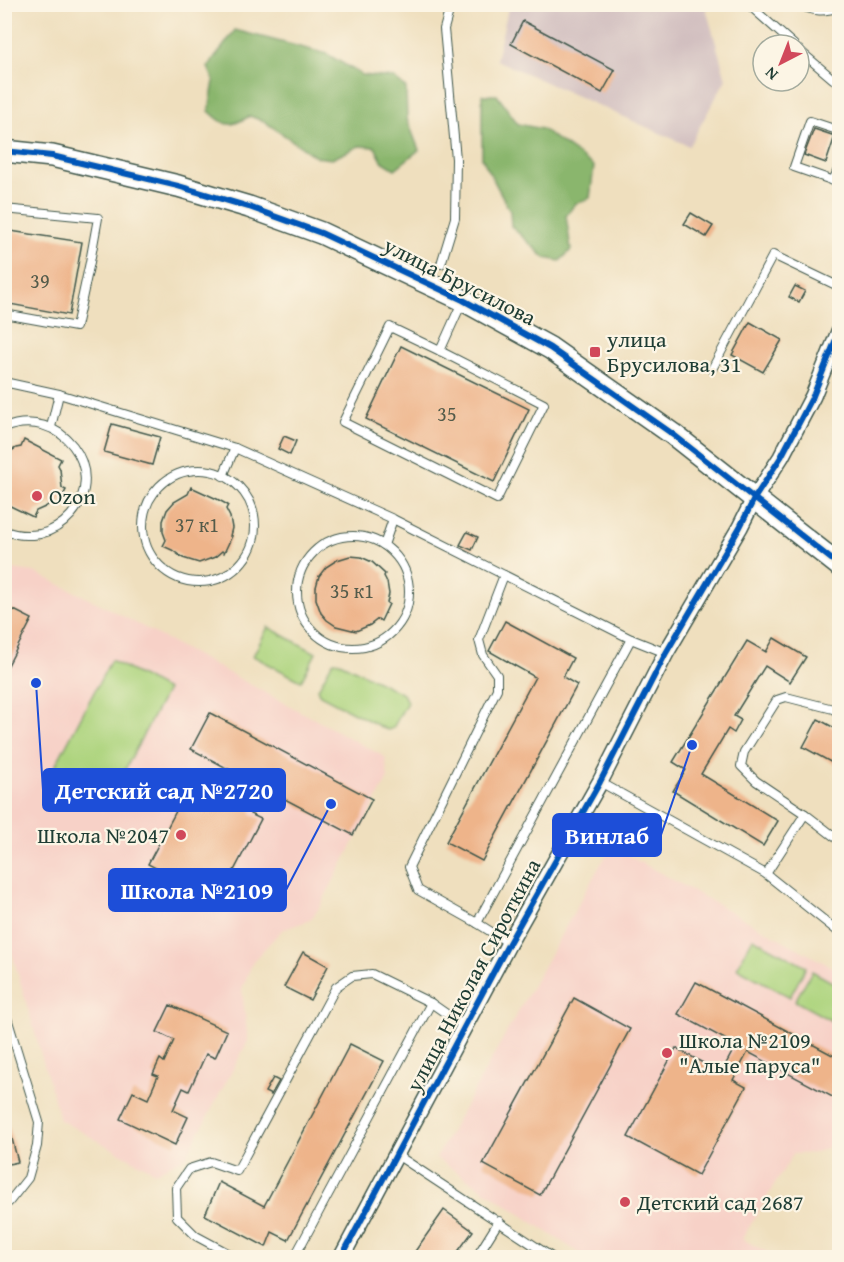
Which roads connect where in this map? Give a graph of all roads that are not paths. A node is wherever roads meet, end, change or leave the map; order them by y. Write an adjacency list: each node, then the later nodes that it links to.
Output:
1 (451, 4): 13 (lane)
2 (796, 4): 4 (lane)
3 (751, 5): 5 (lane)
4 (840, 7)
5 (781, 33)
6 (811, 60): 7 (lane)
7 (840, 82)
8 (840, 131): 11 (lane)
9 (4, 150): 15 (street, улица Брусилова)
10 (840, 165): 11 (lane)
11 (837, 182)
12 (4, 209): 16 (lane)
13 (441, 264)
14 (840, 287): 19 (lane)
15 (463, 300): 18 (lane); 26 (street, улица Брусилова)
16 (4, 314)
17 (840, 329): 26 (street, улица Николая Сироткина)
18 (440, 351): 18 (lane)
19 (712, 369)
20 (4, 382): 21 (lane)
21 (59, 394): 22 (lane); 24 (lane)
22 (51, 427): 23 (lane); 28 (lane)
23 (4, 428)
24 (235, 448): 25 (lane); 27 (lane)
25 (223, 476): 25 (lane)
26 (754, 499): 30 (street, улица Брусилова); 33 (street, улица Николая Сироткина)
27 (393, 519): 29 (lane); 31 (lane)
28 (4, 530)
29 (384, 545): 29 (lane)
30 (840, 566)
31 (504, 575): 32 (lane); 39 (lane)
32 (631, 639): 33 (lane); 39 (lane)
33 (666, 653): 35 (street, улица Николая Сироткина)
34 (840, 714): 36 (lane)
35 (600, 782): 38 (lane); 41 (street, улица Николая Сироткина)
36 (805, 814): 37 (lane); 38 (lane)
37 (840, 841)
38 (766, 874): 40 (lane)
39 (477, 923): 41 (lane)
40 (840, 933)
41 (509, 943): 44 (street, улица Николая Сироткина)
42 (431, 1003): 44 (lane); 48 (lane); 49 (lane)
43 (4, 1008): 46 (lane)
44 (464, 1026): 45 (street, улица Николая Сироткина)
45 (397, 1155): 47 (lane); 50 (street, улица Николая Сироткина)
46 (4, 1204)
47 (499, 1221): 51 (lane); 52 (lane)
48 (237, 1257)
49 (294, 1257)
50 (341, 1257)
51 (476, 1257)
52 (553, 1257)

